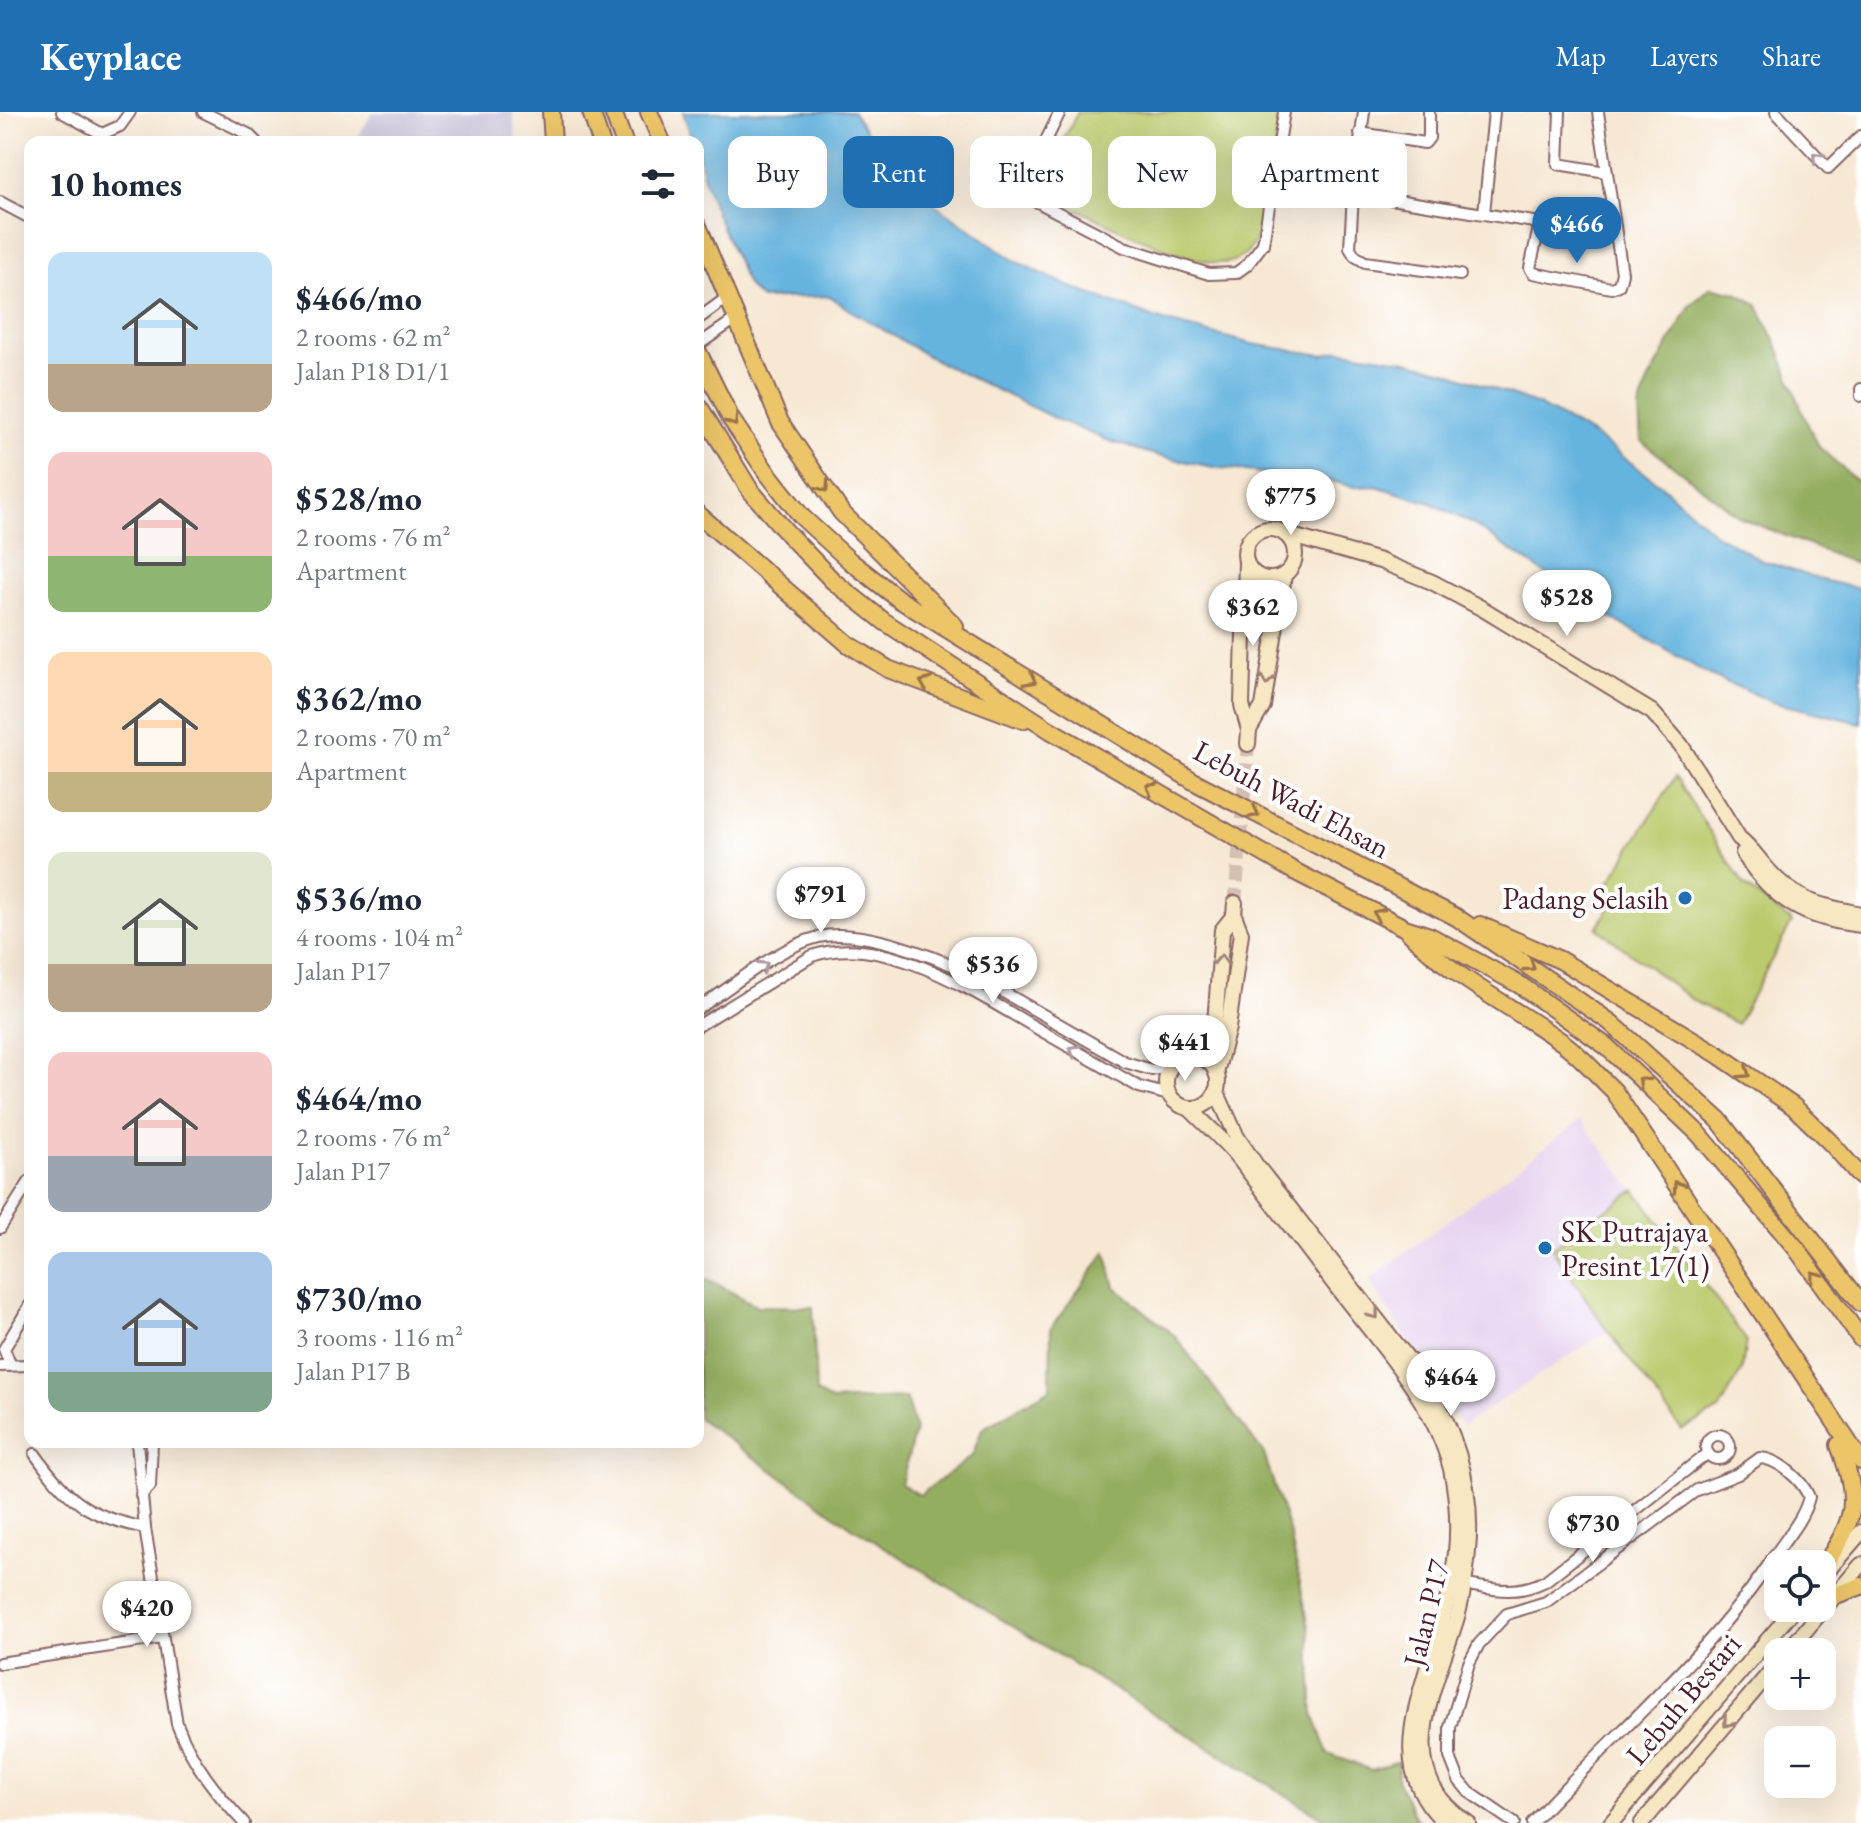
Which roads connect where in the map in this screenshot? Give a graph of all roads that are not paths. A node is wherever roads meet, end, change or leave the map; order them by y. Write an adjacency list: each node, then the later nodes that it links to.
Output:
1 (62, 112): 17 (street)
2 (130, 112): 18 (street)
3 (203, 112): 19 (street)
4 (551, 112): 20 (main road)
5 (591, 112): 21 (main road)
6 (613, 112): 22 (main road)
7 (649, 112): 23 (main road)
8 (1060, 112): 9 (street)
9 (1284, 112)
10 (1364, 112): 16 (street)
11 (1429, 112): 16 (street)
12 (1494, 112): 30 (street)
13 (1560, 112): 26 (street)
14 (1598, 112): 26 (street)
15 (1776, 112): 25 (street, one-way to 15)
16 (1360, 133): 24 (street)
17 (99, 136)
18 (105, 136)
19 (250, 136)
20 (553, 136)
21 (599, 136)
22 (622, 136)
23 (659, 136)
24 (1360, 136)
25 (1861, 136)
26 (1606, 172): 33 (street)
27 (1407, 201): 30 (street)
28 (0, 202): 31 (street)
29 (1352, 208): 35 (street)
30 (1484, 213): 32 (street)
31 (24, 215)
32 (1540, 223): 33 (street); 33 (street)
33 (1615, 232)
34 (704, 240): 36 (main road)
35 (1460, 275)
36 (728, 297): 37 (street); 38 (main road)
37 (704, 315)
38 (737, 318): 39 (street); 49 (main road, one-way to 49)
39 (704, 341)
40 (704, 364): 49 (main road, Lebuh Wadi Ehsan, one-way to 49)
41 (1861, 389): 42 (street)
42 (1861, 396)
43 (704, 415): 50 (main road, Lebuh Wadi Ehsan)
44 (704, 519): 50 (main road, one-way to 44)
45 (1285, 534): 46 (street); 47 (street); 48 (street)
46 (1317, 544): 48 (street); 51 (street)
47 (1246, 562): 48 (street); 48 (street, one-way to 47)
48 (1288, 570)
49 (989, 657): 53 (main road, Lebuh Wadi Ehsan, one-way to 53)
50 (1050, 730): 55 (main road, Lebuh Wadi Ehsan, one-way to 50)
51 (1739, 838): 52 (street); 54 (street)
52 (1861, 914)
53 (1456, 917): 65 (main road, one-way to 65); 68 (main road, Lebuh Wadi Ehsan, one-way to 68)
54 (1854, 925): 56 (street)
55 (1405, 928): 70 (main road, one-way to 55); 71 (main road, Lebuh Wadi Ehsan, one-way to 55)
56 (1861, 938)
57 (704, 1005): 60 (street, one-way to 60)
58 (704, 1022): 63 (street, one-way to 58)
59 (1191, 1056): 60 (street); 61 (street); 61 (street, one-way to 61)
60 (1171, 1066): 63 (street)
61 (1216, 1073): 62 (street)
62 (1216, 1091): 64 (street); 88 (street, Jalan P17, one-way to 88)
63 (1169, 1095): 64 (street)
64 (1189, 1108): 88 (street, Jalan P17)
65 (1861, 1177)
66 (24, 1190): 67 (street)
67 (0, 1228)
68 (1861, 1303)
69 (24, 1315): 72 (street)
70 (1769, 1321): 78 (main road); 84 (main road)
71 (1861, 1339)
72 (6, 1366)
73 (135, 1448): 80 (street)
74 (152, 1448): 80 (street)
75 (1708, 1453): 77 (street); 77 (street); 83 (street)
76 (35, 1454): 81 (street)
77 (1721, 1459): 79 (street)
78 (1861, 1461)
79 (1727, 1478): 85 (street); 101 (street)
80 (141, 1495): 81 (street)
81 (145, 1528): 93 (street)
82 (1861, 1532): 86 (street)
83 (1602, 1536): 85 (street); 88 (street)
84 (1835, 1550)
85 (1614, 1552): 100 (street)
86 (1836, 1560)
87 (1861, 1565): 90 (street, Lebuh Bestari)
88 (1458, 1583): 98 (street, Jalan P17); 99 (street, Jalan P17)
89 (1861, 1586): 90 (main road)
90 (1836, 1595)
91 (1783, 1622): 102 (street, Lebuh Bestari)
92 (1813, 1622): 94 (street, Lebuh Bestari)
93 (162, 1638): 95 (street); 97 (street)
94 (1799, 1638)
95 (0, 1663)
96 (1764, 1679): 103 (street, Lebuh Bestari, one-way to 103)
97 (244, 1823)
98 (1446, 1823)
99 (1468, 1823)
100 (1514, 1823)
101 (1532, 1823)
102 (1611, 1823)
103 (1642, 1823)

